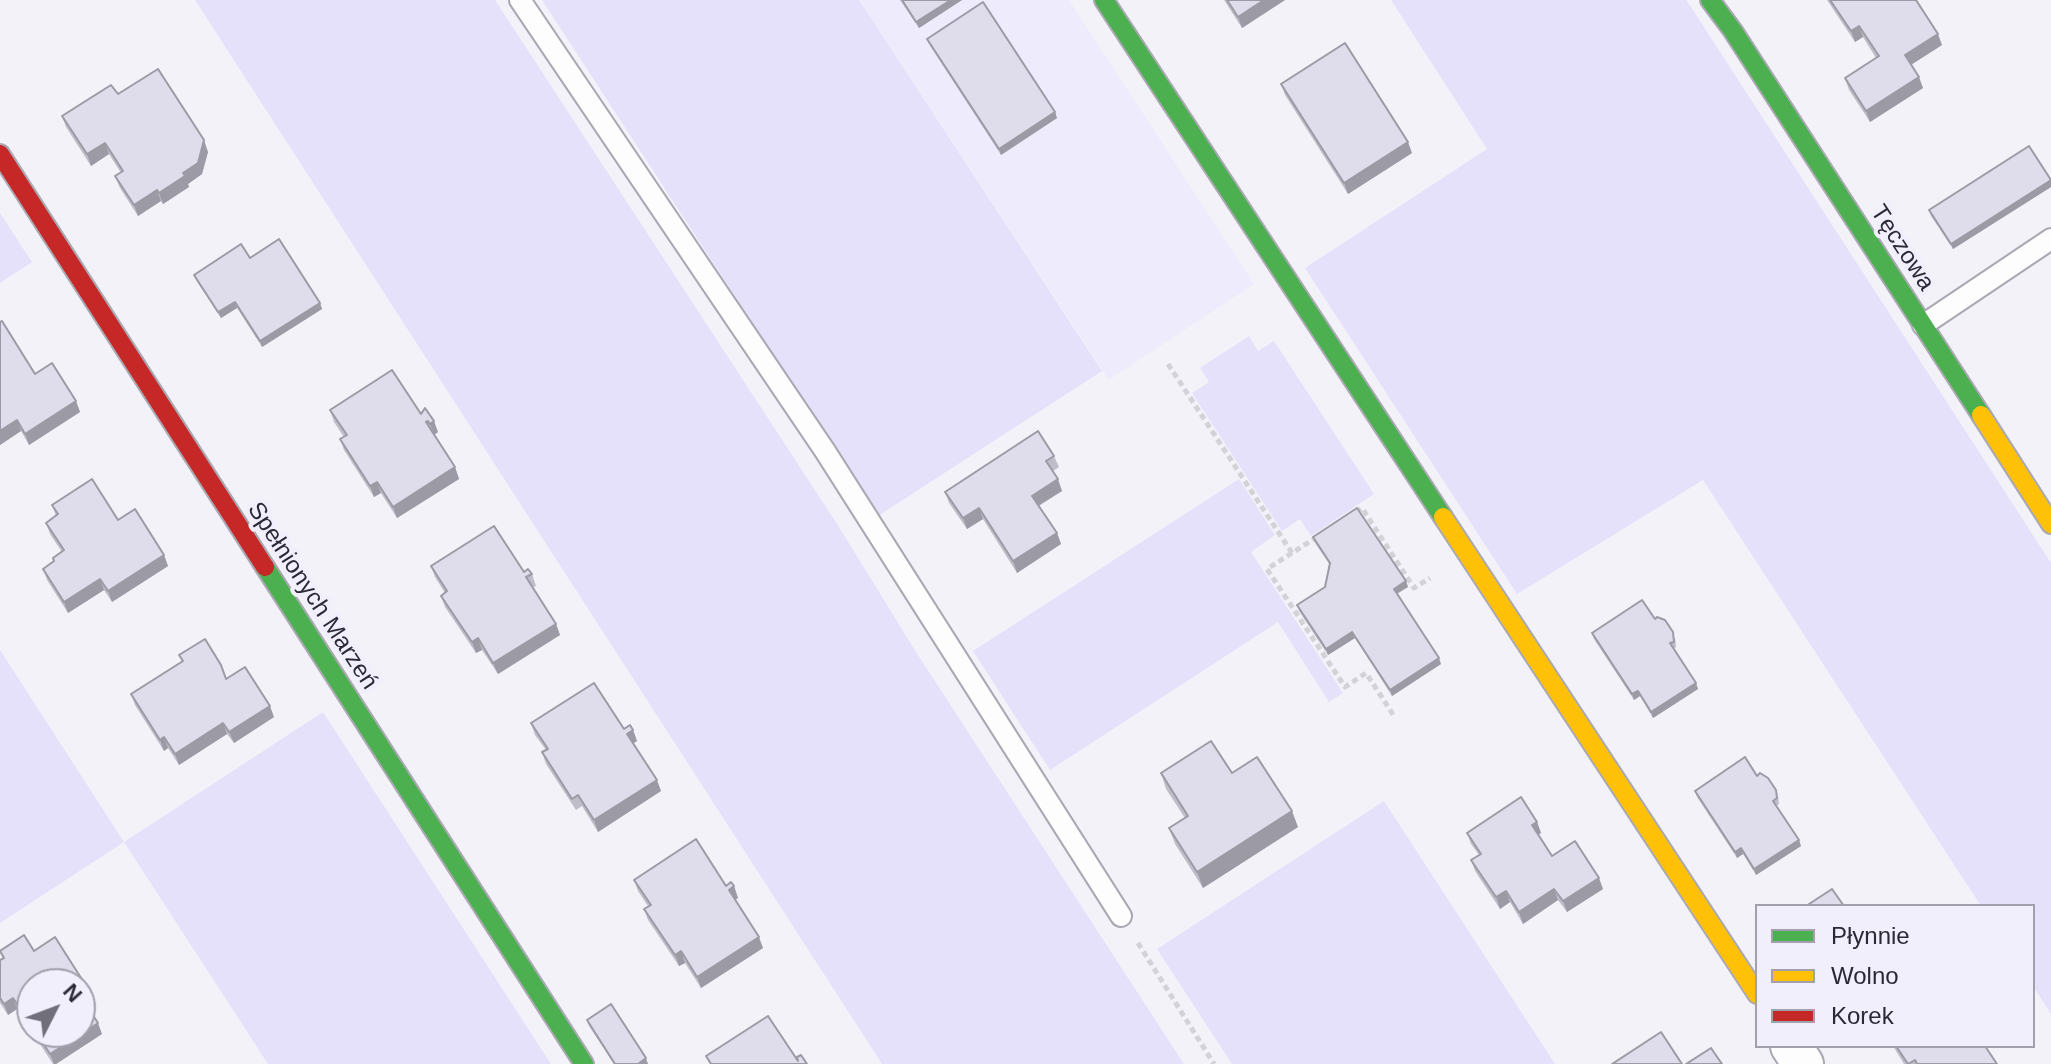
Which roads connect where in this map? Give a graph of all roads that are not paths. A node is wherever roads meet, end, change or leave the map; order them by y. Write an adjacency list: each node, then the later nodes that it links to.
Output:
1 (520, 0): 8 (lane)
2 (1104, 0): 9 (street)
3 (1710, 0): 6 (street, Tęczowa)
4 (0, 154): 10 (street, Spełnionych Marzeń)
5 (2051, 239): 6 (lane)
6 (1923, 325): 7 (street, Tęczowa)
7 (2051, 524)
8 (1121, 916)
9 (1755, 991)
10 (584, 1064)

